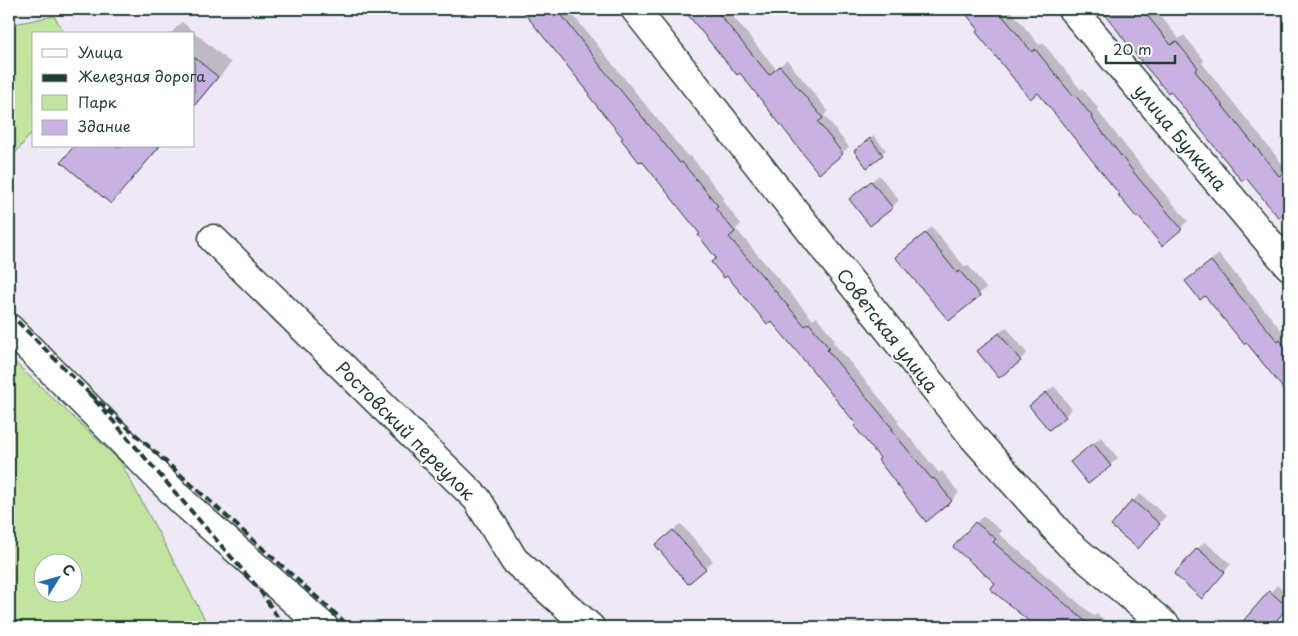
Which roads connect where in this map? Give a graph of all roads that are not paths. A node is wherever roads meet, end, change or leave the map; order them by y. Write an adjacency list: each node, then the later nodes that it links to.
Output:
1 (634, 9): 8 (street, Советская улица)
2 (1072, 9): 4 (street, улица Булкина)
3 (213, 239): 7 (street, Ростовский переулок)
4 (1289, 266)
5 (9, 328): 6 (street)
6 (324, 627)
7 (590, 627)
8 (1167, 627)

